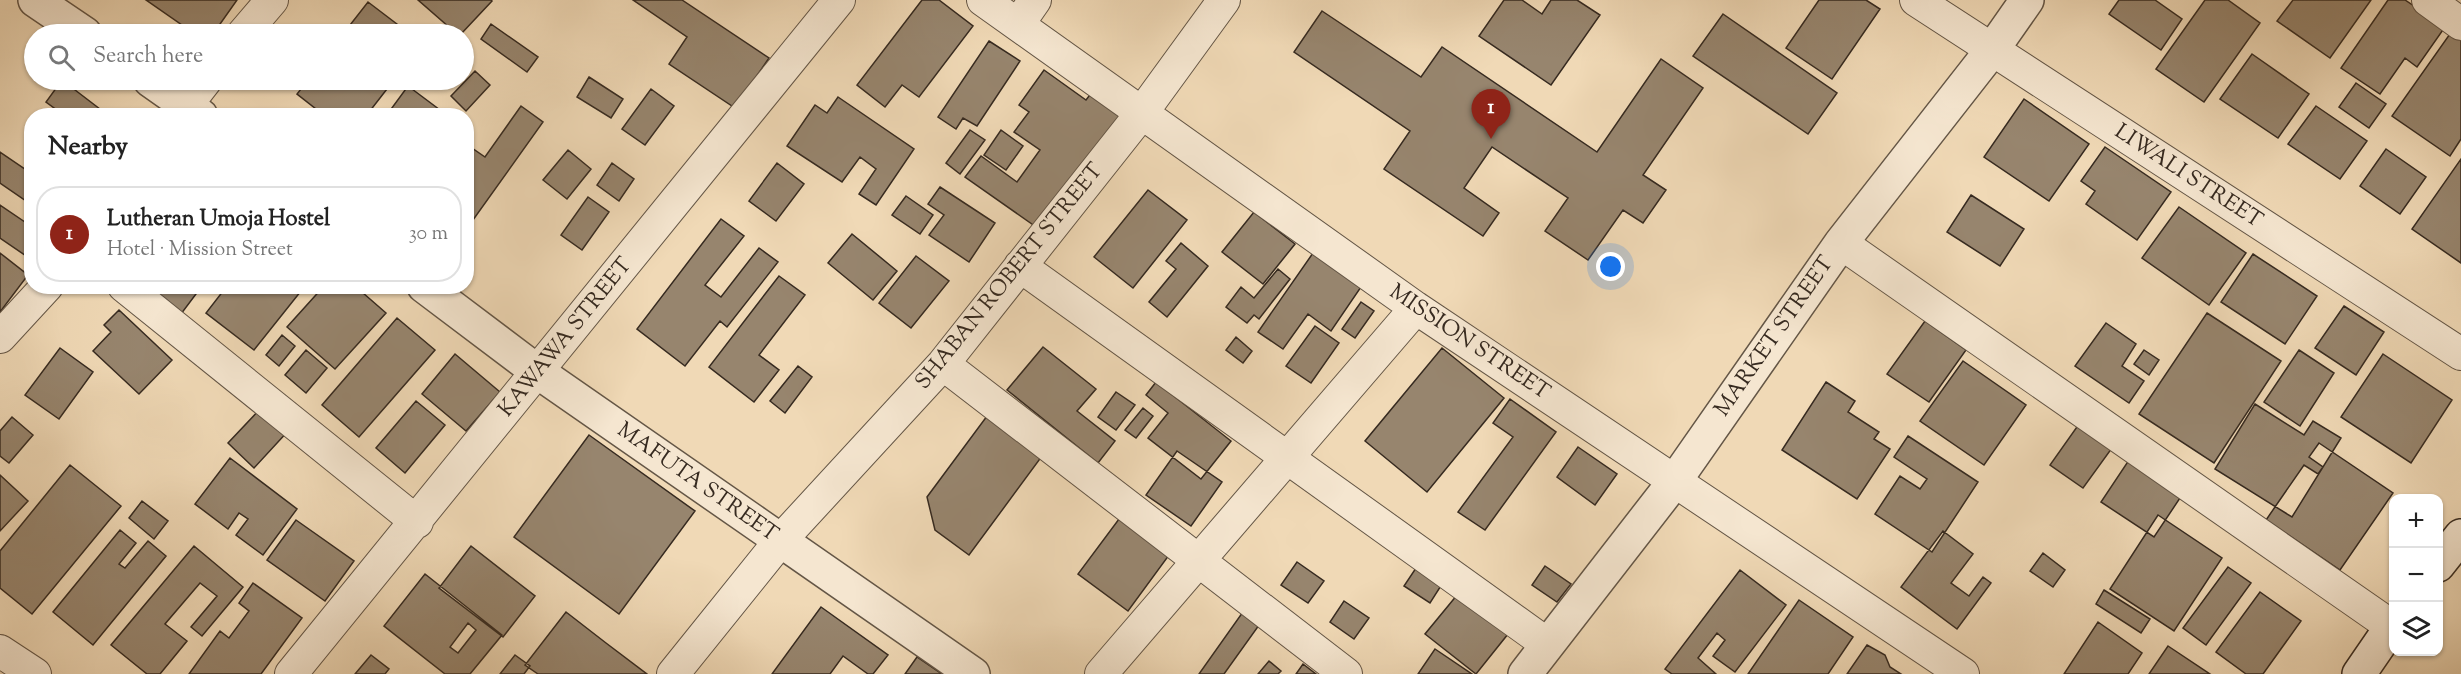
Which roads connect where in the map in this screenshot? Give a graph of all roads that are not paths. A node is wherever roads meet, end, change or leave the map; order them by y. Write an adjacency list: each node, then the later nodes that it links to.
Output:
1 (35, 0): 10 (street)
2 (272, 0): 11 (street)
3 (839, 0): 26 (street, KAWAWA STREET)
4 (983, 0): 9 (street, MISSION STREET)
5 (1224, 0): 16 (street, SHABAN ROBERT STREET)
6 (1916, 0): 13 (street, LIWALI STREET)
7 (2027, 0): 13 (street, MARKET STREET)
8 (2428, 0): 12 (street)
9 (1027, 12): 16 (street, MISSION STREET)
10 (70, 24)
11 (252, 24)
12 (2461, 24)
13 (1992, 50): 17 (street, MARKET STREET); 24 (street, LIWALI STREET)
14 (168, 90): 15 (street)
15 (193, 104)
16 (1141, 114): 18 (street, SHABAN ROBERT STREET); 22 (street, MISSION STREET)
17 (1841, 243): 28 (street, MARKET STREET); 34 (street)
18 (1020, 266): 25 (street, SHABAN ROBERT STREET); 27 (street)
19 (40, 294): 23 (street)
20 (134, 294): 29 (street)
21 (435, 294): 26 (street, MAFUTA STREET)
22 (1416, 308): 27 (street); 28 (street, MISSION STREET)
23 (0, 337)
24 (2461, 354)
25 (943, 364): 31 (street, SHABAN ROBERT STREET); 33 (street)
26 (538, 372): 29 (street, KAWAWA STREET); 31 (street, MAFUTA STREET)
27 (1288, 457): 33 (street); 36 (street)
28 (1674, 482): 36 (street, MARKET STREET); 45 (street, MISSION STREET)
29 (417, 522): 39 (street, KAWAWA STREET)
30 (2461, 536): 32 (street)
31 (780, 541): 40 (street, SHABAN ROBERT STREET); 41 (street, MAFUTA STREET)
32 (2443, 560)
33 (1197, 561): 42 (street); 43 (street)
34 (2389, 622)
35 (2389, 629): 46 (street)
36 (1547, 644): 44 (street, MARKET STREET)
37 (0, 651): 38 (street)
38 (35, 674)
39 (291, 674)
40 (673, 674)
41 (973, 674)
42 (1101, 674)
43 (1346, 674)
44 (1525, 674)
45 (1962, 674)
46 (2359, 674)

